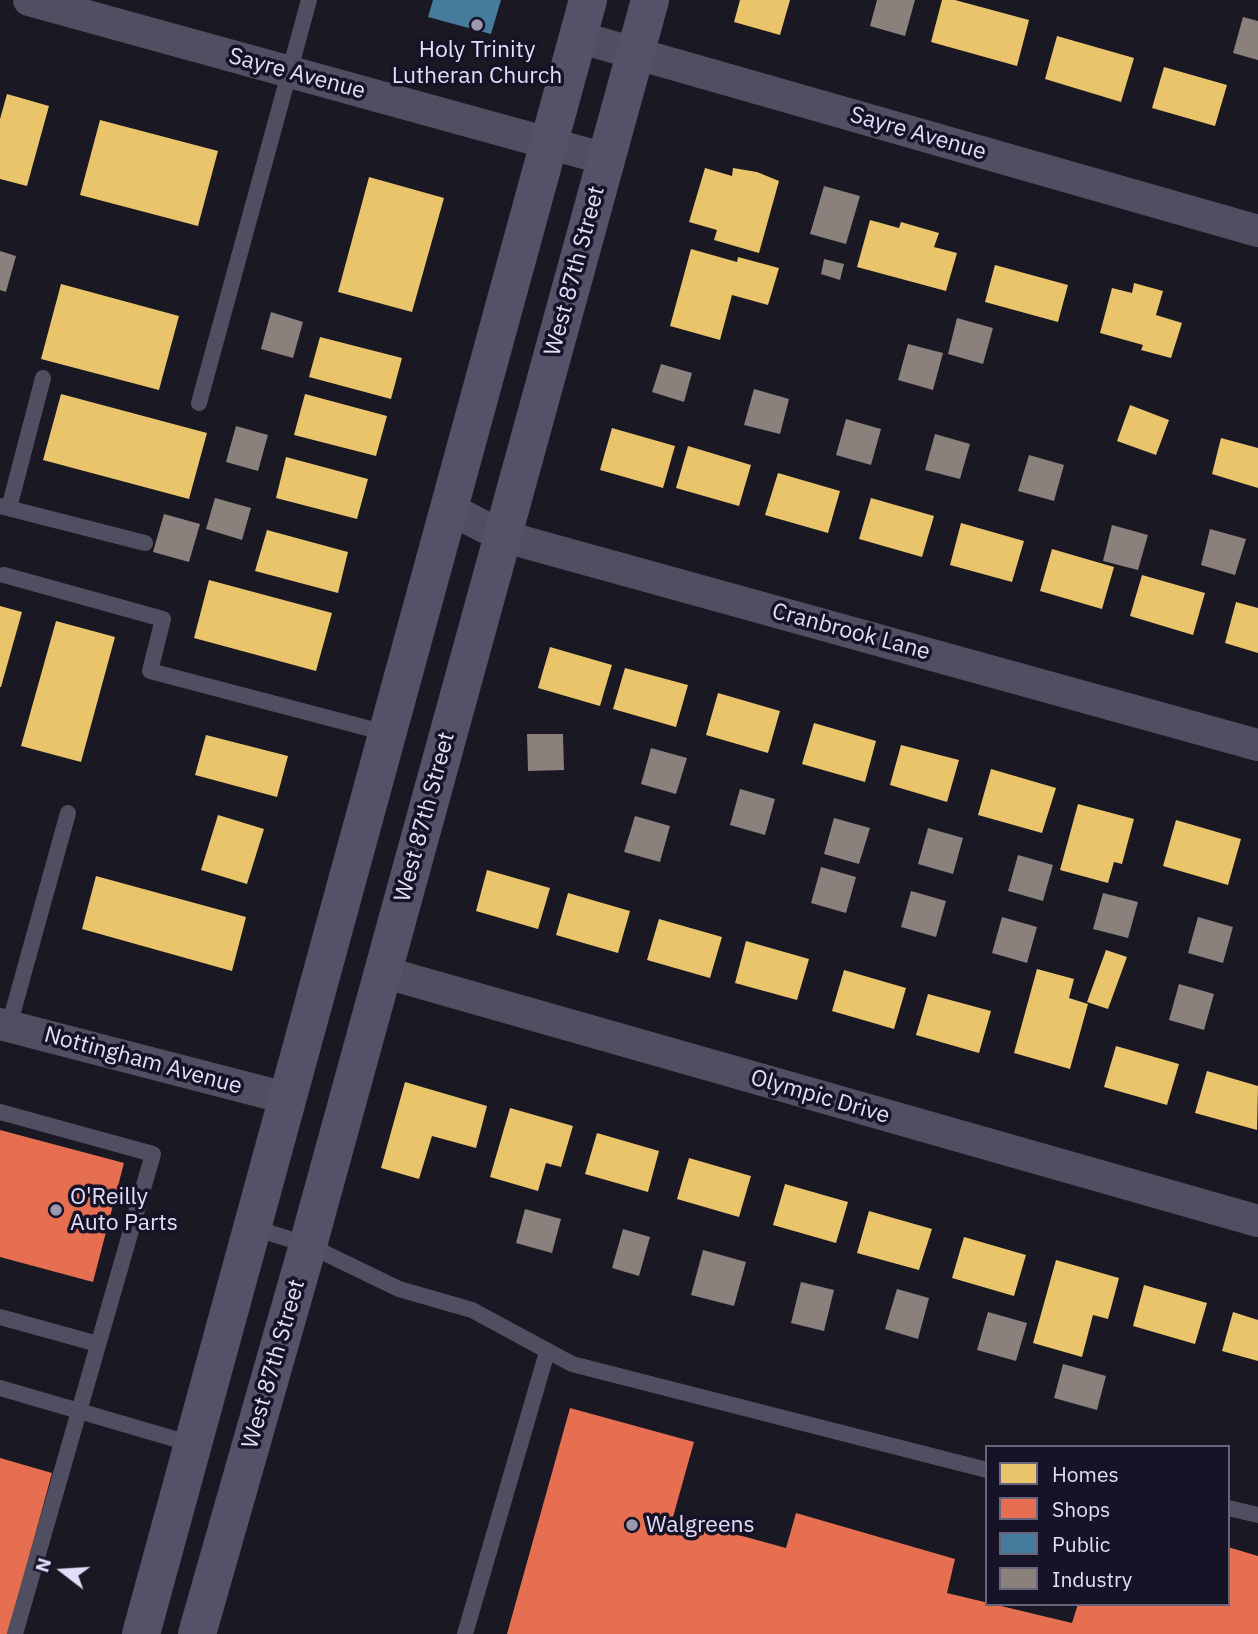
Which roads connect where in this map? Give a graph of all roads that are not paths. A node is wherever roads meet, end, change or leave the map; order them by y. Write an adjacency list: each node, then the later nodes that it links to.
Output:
1 (309, 0): 7 (lane)
2 (588, 0): 5 (main road)
3 (650, 0): 6 (main road, West 87th Street)
4 (41, 2): 7 (street, Sayre Avenue)
5 (578, 37): 6 (street, Sayre Avenue); 8 (main road)
6 (635, 54): 9 (main road, West 87th Street); 10 (street, Sayre Avenue)
7 (289, 72): 8 (street, Sayre Avenue); 12 (lane)
8 (549, 143): 9 (street, Sayre Avenue); 14 (main road)
9 (606, 159): 15 (main road, West 87th Street)
10 (1258, 232)
11 (43, 378): 13 (lane)
12 (199, 403)
13 (5, 507): 16 (lane)
14 (448, 508): 15 (street, Cranbrook Lane); 18 (main road)
15 (502, 536): 19 (street, Cranbrook Lane); 21 (main road, West 87th Street)
16 (145, 542)
17 (4, 575): 18 (lane)
18 (386, 733): 23 (main road)
19 (1258, 745)
20 (68, 813): 22 (lane)
21 (383, 972): 25 (street, Olympic Drive); 27 (main road, West 87th Street)
22 (4, 1025): 23 (street, Nottingham Avenue)
23 (286, 1098): 26 (main road)
24 (0, 1112): 29 (lane)
25 (1258, 1220)
26 (251, 1227): 27 (lane); 33 (main road)
27 (308, 1245): 30 (lane); 39 (main road, West 87th Street)
28 (0, 1317): 29 (lane)
29 (98, 1344): 32 (lane)
30 (547, 1352): 34 (lane); 40 (lane)
31 (0, 1388): 32 (lane)
32 (80, 1410): 33 (lane); 37 (lane)
33 (192, 1444): 38 (main road)
34 (985, 1469)
35 (1230, 1508): 36 (lane)
36 (1258, 1515)
37 (15, 1634)
38 (141, 1634)
39 (197, 1634)
40 (465, 1634)

